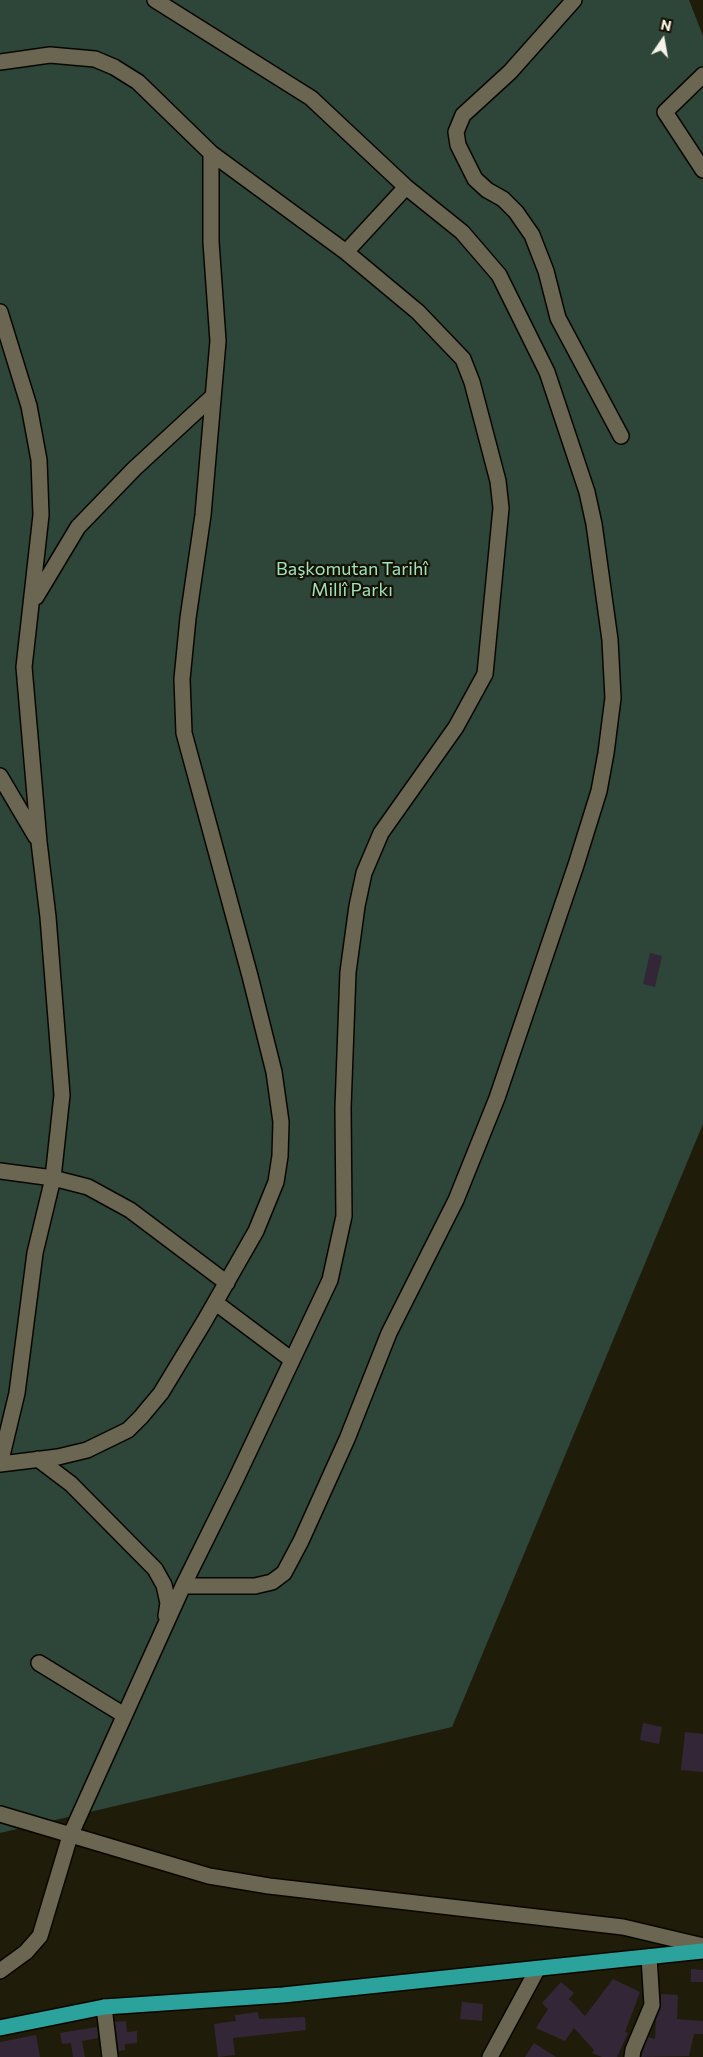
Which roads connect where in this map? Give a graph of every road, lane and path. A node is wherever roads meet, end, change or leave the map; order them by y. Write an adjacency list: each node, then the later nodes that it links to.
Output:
1 (155, 0): 7 (street)
2 (574, 0): 11 (street)
3 (0, 62): 5 (street)
4 (703, 75): 6 (street)
5 (211, 153): 8 (street); 10 (street)
6 (703, 170)
7 (406, 187): 8 (street); 22 (street)
8 (346, 252): 19 (street)
9 (0, 312): 12 (street)
10 (212, 397): 12 (street); 17 (street)
11 (621, 436)
12 (32, 602): 14 (street)
13 (0, 776): 14 (street)
14 (39, 842): 16 (street)
15 (0, 1171): 16 (street)
16 (53, 1178): 17 (street); 21 (street)
17 (227, 1283): 18 (street)
18 (216, 1303): 19 (street); 20 (street)
19 (292, 1360): 22 (street)
20 (38, 1459): 21 (street); 23 (street)
21 (0, 1464)
22 (183, 1586): 23 (street)
23 (165, 1626): 25 (street)
24 (39, 1663): 25 (street)
25 (124, 1715): 27 (street)
26 (0, 1814): 27 (street)
27 (70, 1836): 28 (street); 32 (street)
28 (703, 1946)
29 (703, 1951): 30 (main road)
30 (649, 1957): 31 (main road); 37 (street)
31 (536, 1970): 33 (main road); 35 (street)
32 (0, 1971)
33 (104, 2007): 34 (main road); 36 (street)
34 (0, 2028)
35 (491, 2056)
36 (110, 2057)
37 (632, 2057)

